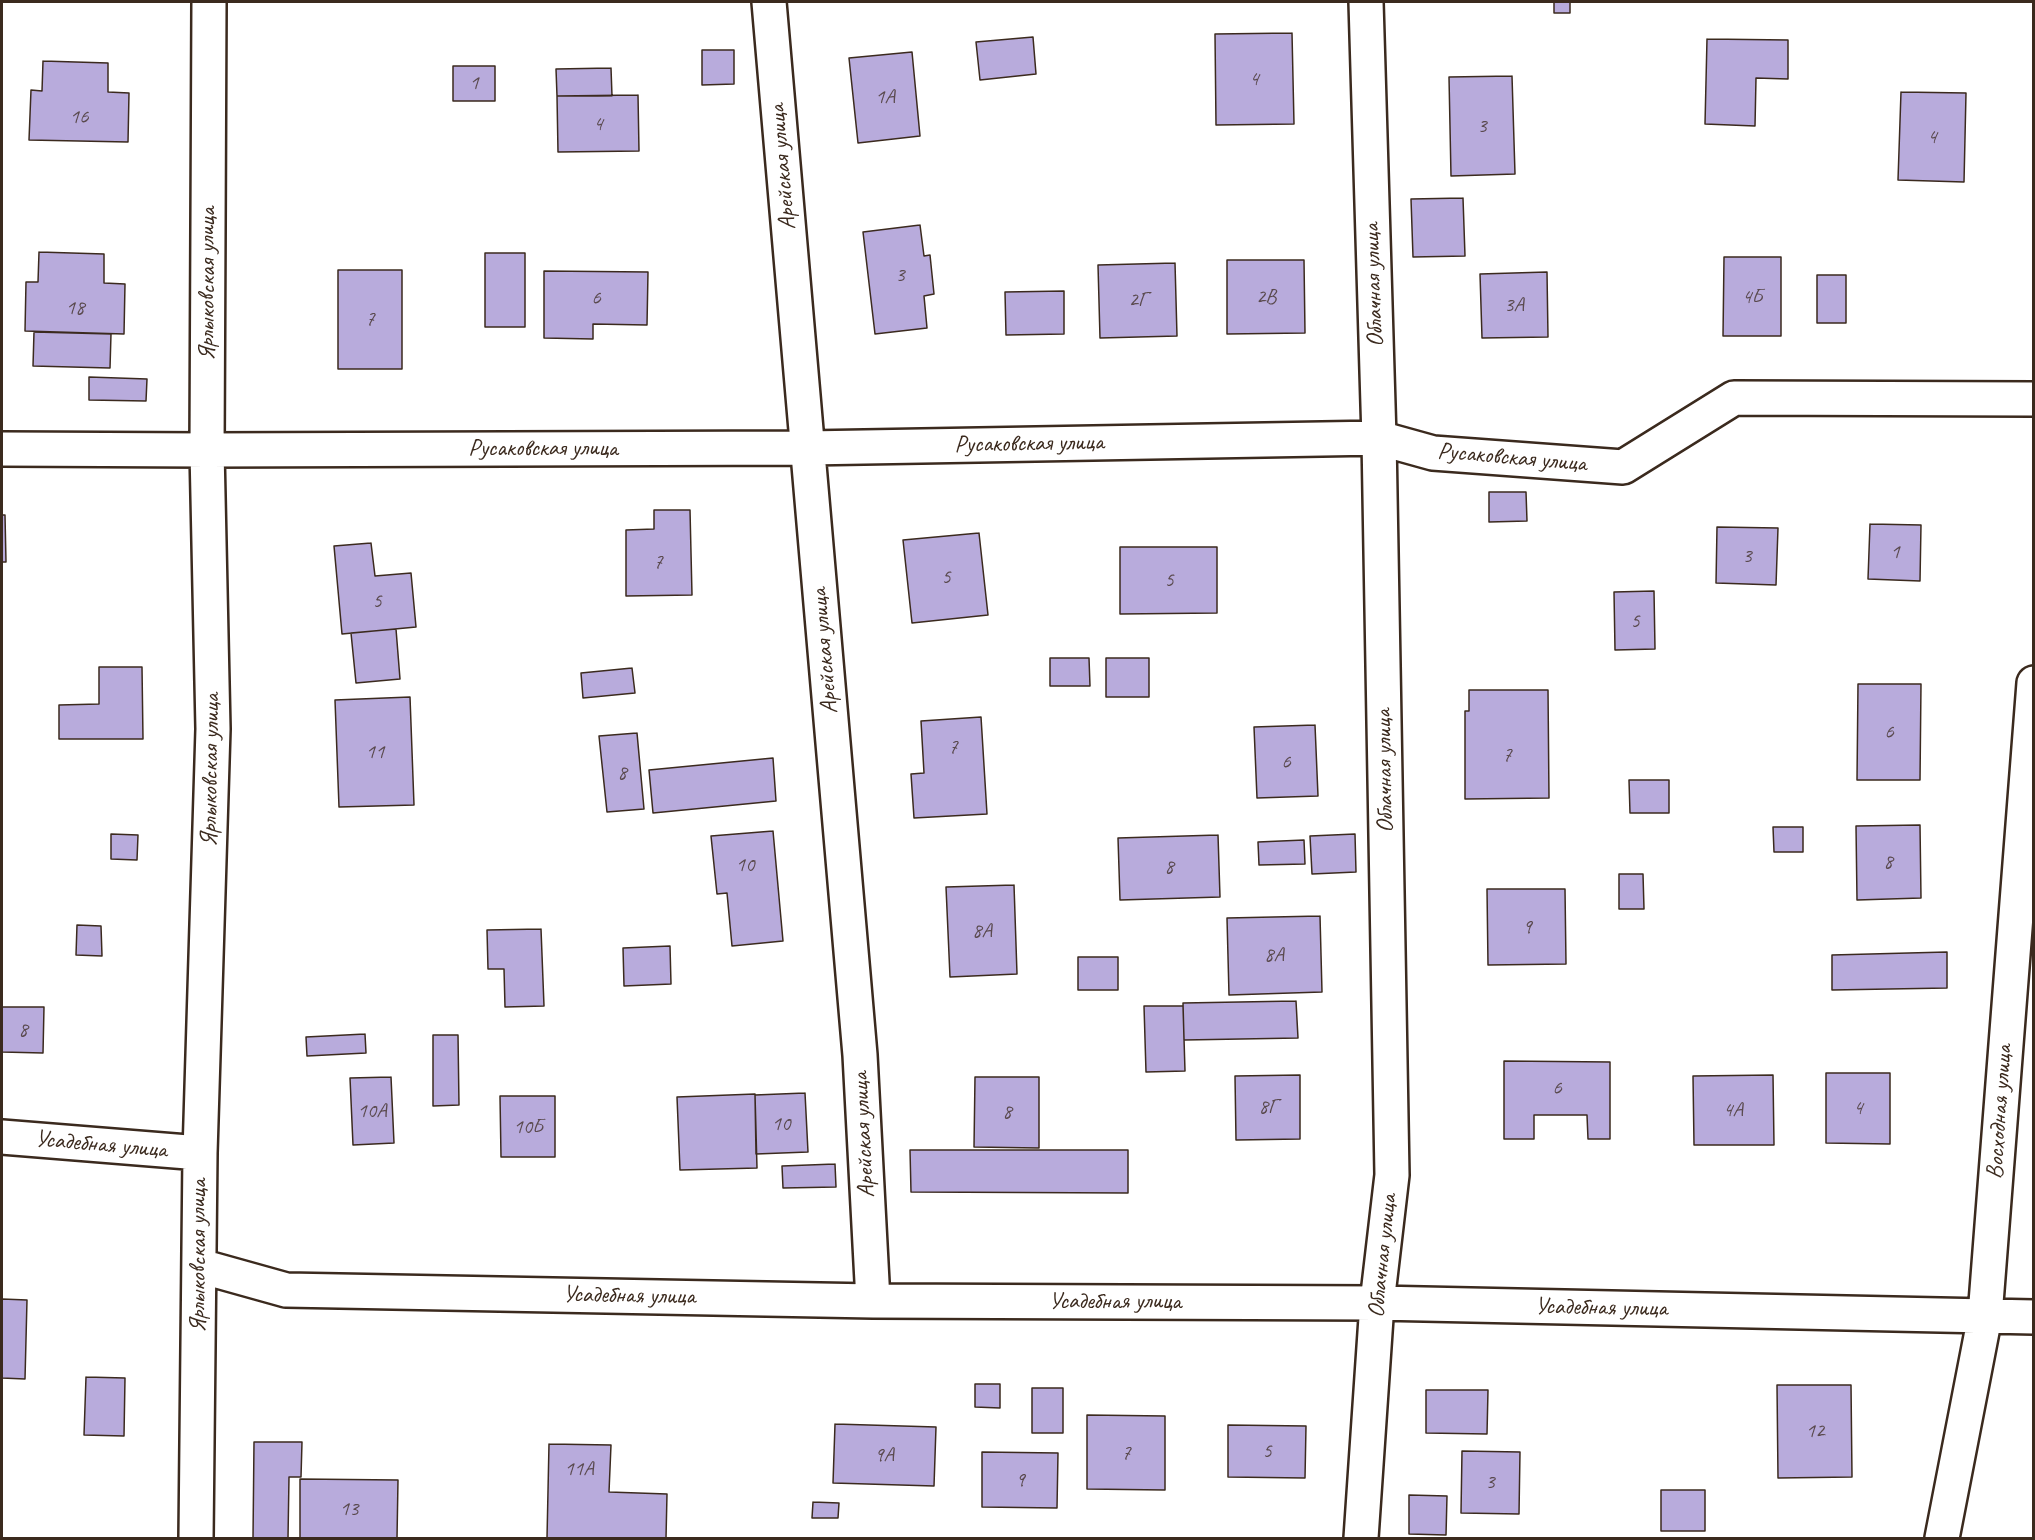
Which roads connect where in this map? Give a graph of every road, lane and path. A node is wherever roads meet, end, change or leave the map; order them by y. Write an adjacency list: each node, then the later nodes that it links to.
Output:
1 (209, 2): 8 (street, Ярлыковская улица)
2 (769, 2): 6 (street, Арейская улица)
3 (1366, 2): 5 (street, Облачная улица)
4 (2034, 399): 5 (street, Русаковская улица)
5 (1379, 438): 6 (street, Русаковская улица); 14 (street, Облачная улица)
6 (807, 448): 8 (street, Русаковская улица); 13 (street, Арейская улица)
7 (2, 449): 8 (street, Русаковская улица)
8 (207, 450): 11 (street, Ярлыковская улица)
9 (2034, 683): 15 (street, Восходная улица)
10 (2, 1137): 11 (street, Усадебная улица)
11 (200, 1153): 12 (street, Ярлыковская улица)
12 (200, 1266): 13 (street, Усадебная улица); 17 (street, Ярлыковская улица)
13 (873, 1300): 14 (street, Усадебная улица)
14 (1377, 1303): 15 (street, Усадебная улица); 18 (street, Облачная улица)
15 (1985, 1316): 16 (street, Усадебная улица); 19 (street, Восходная улица)
16 (2034, 1317)
17 (196, 1539)
18 (1361, 1539)
19 (1942, 1539)

